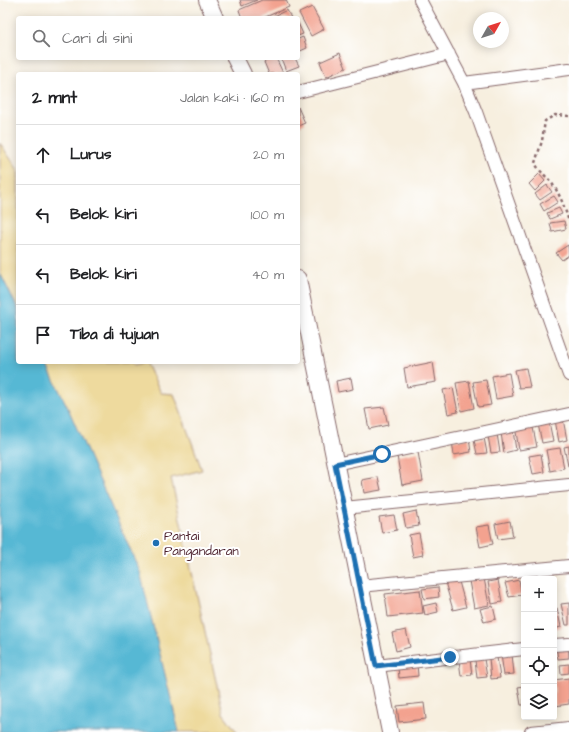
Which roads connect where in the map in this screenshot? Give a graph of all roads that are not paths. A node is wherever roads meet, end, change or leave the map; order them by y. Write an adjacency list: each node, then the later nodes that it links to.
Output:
1 (206, 0): 3 (street)
2 (420, 0): 4 (street)
3 (214, 16)
4 (449, 54): 8 (street); 9 (street)
5 (236, 60): 7 (street)
6 (569, 69): 8 (street)
7 (242, 72)
8 (464, 83): 11 (street)
9 (300, 91)
10 (300, 289): 13 (street)
11 (569, 375)
12 (569, 414): 13 (street)
13 (335, 464): 15 (street)
14 (569, 485): 15 (street)
15 (344, 508): 17 (street)
16 (569, 566): 17 (street)
17 (359, 586): 21 (street)
18 (569, 644): 19 (street)
19 (557, 645)
20 (521, 649): 21 (street)
21 (376, 666): 23 (street)
22 (569, 728): 24 (street)
23 (390, 732)
24 (531, 732)

